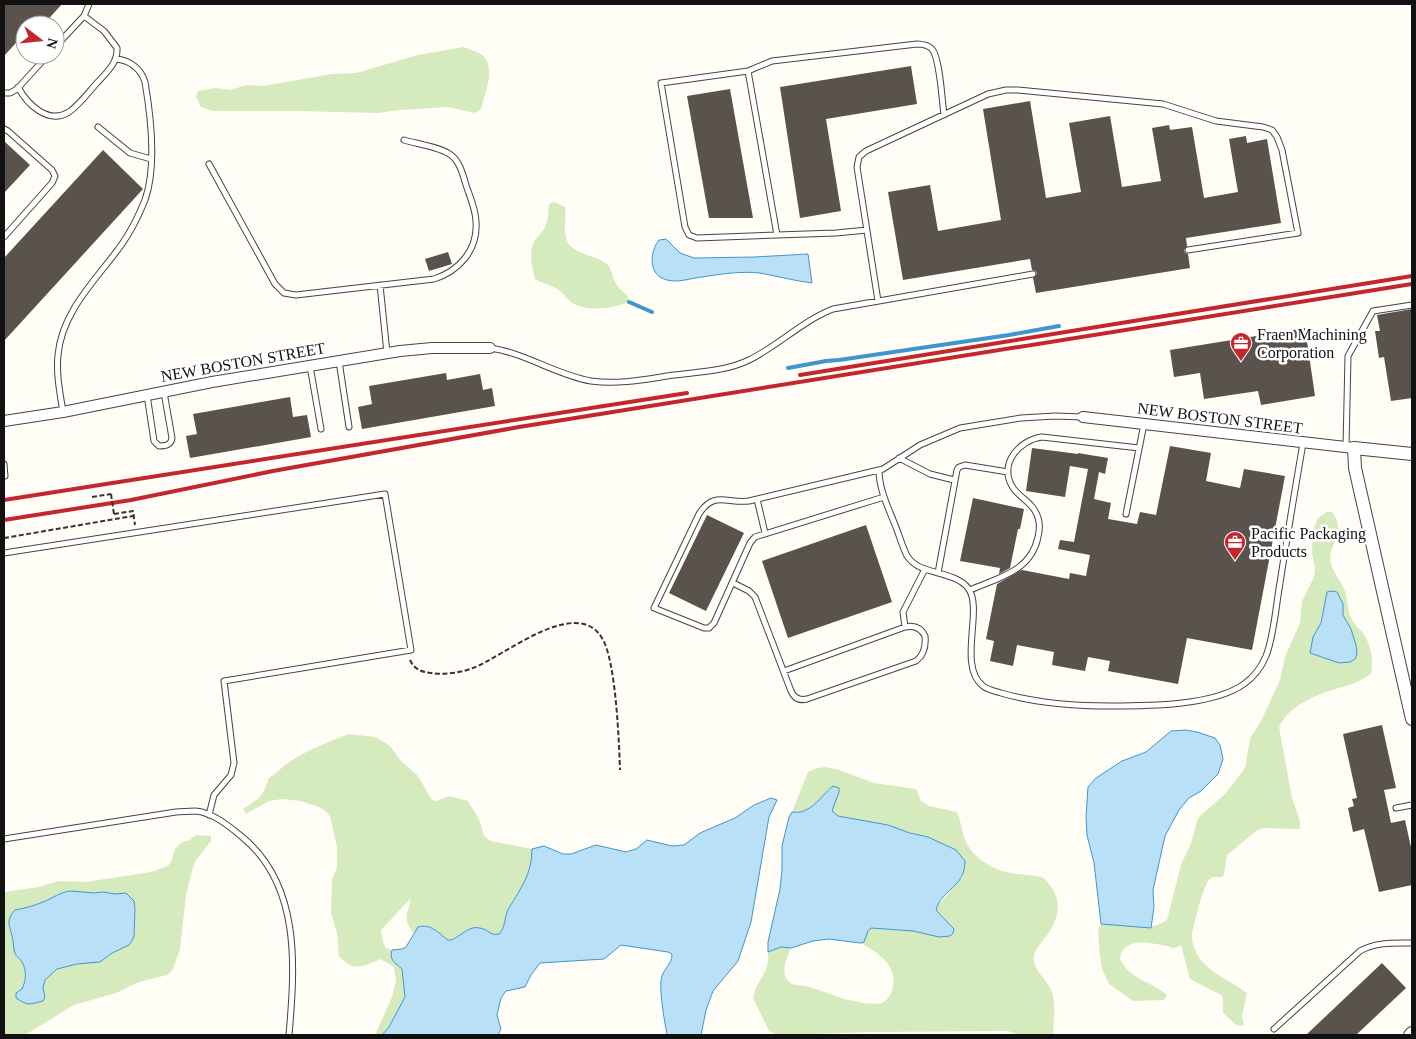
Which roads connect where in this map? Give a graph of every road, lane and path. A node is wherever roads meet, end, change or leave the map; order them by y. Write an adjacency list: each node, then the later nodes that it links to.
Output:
1 (89, 4): 2 (lane)
2 (84, 16): 3 (lane); 4 (lane)
3 (65, 36)
4 (116, 58): 7 (lane); 13 (lane)
5 (39, 65): 7 (lane)
6 (748, 70): 9 (lane); 16 (lane); 16 (lane)
7 (18, 87): 8 (lane)
8 (4, 92)
9 (944, 115): 15 (lane); 18 (lane)
10 (98, 127): 13 (lane)
11 (4, 129): 17 (lane)
12 (404, 140): 20 (lane)
13 (151, 159): 29 (lane)
14 (209, 164): 20 (lane)
15 (867, 230): 16 (lane); 21 (lane)
16 (777, 235)
17 (4, 236)
18 (1188, 250)
19 (1033, 274): 21 (lane)
20 (380, 286): 24 (lane)
21 (878, 301): 23 (lane)
22 (1412, 305): 37 (lane)
23 (490, 348): 24 (street, NEW BOSTON STREET)
24 (387, 353): 25 (street, NEW BOSTON STREET)
25 (339, 360): 26 (street, NEW BOSTON STREET); 33 (lane)
26 (310, 365): 27 (street, NEW BOSTON STREET); 34 (lane)
27 (164, 392): 28 (street, NEW BOSTON STREET); 28 (lane)
28 (147, 396): 29 (street, NEW BOSTON STREET)
29 (63, 412): 31 (street, NEW BOSTON STREET)
30 (1083, 417): 32 (street, NEW BOSTON STREET); 39 (lane)
31 (4, 422)
32 (1144, 424): 35 (street, NEW BOSTON STREET); 36 (lane)
33 (349, 427)
34 (321, 429)
35 (1303, 443): 37 (street, NEW BOSTON STREET); 57 (lane)
36 (1139, 448): 42 (lane); 48 (lane)
37 (1350, 448): 38 (street); 61 (street)
38 (1412, 454)
39 (899, 458): 41 (lane); 44 (lane)
40 (4, 464): 43 (lane)
41 (879, 470): 46 (lane); 47 (lane)
42 (1008, 472): 44 (lane); 57 (lane)
43 (6, 476)
44 (954, 480): 55 (lane)
45 (92, 497): 49 (path, bridge)
46 (884, 497): 51 (lane); 54 (lane)
47 (757, 499): 51 (lane); 56 (lane)
48 (1126, 514)
49 (134, 516): 50 (path); 52 (path)
50 (136, 533): 53 (lane); 59 (lane)
51 (765, 533): 56 (lane)
52 (4, 538)
53 (4, 553)
54 (925, 569): 55 (lane); 58 (lane)
55 (938, 573): 57 (lane)
56 (733, 582): 60 (lane)
57 (970, 590)
58 (905, 627): 60 (lane); 60 (lane)
59 (407, 650): 62 (path); 65 (lane)
60 (784, 671)
61 (1412, 719)
62 (620, 770)
63 (1412, 805): 64 (lane)
64 (1396, 808)
65 (209, 815): 66 (lane); 69 (lane)
66 (4, 839)
67 (1412, 944): 68 (lane)
68 (1274, 1029)
69 (289, 1035)

